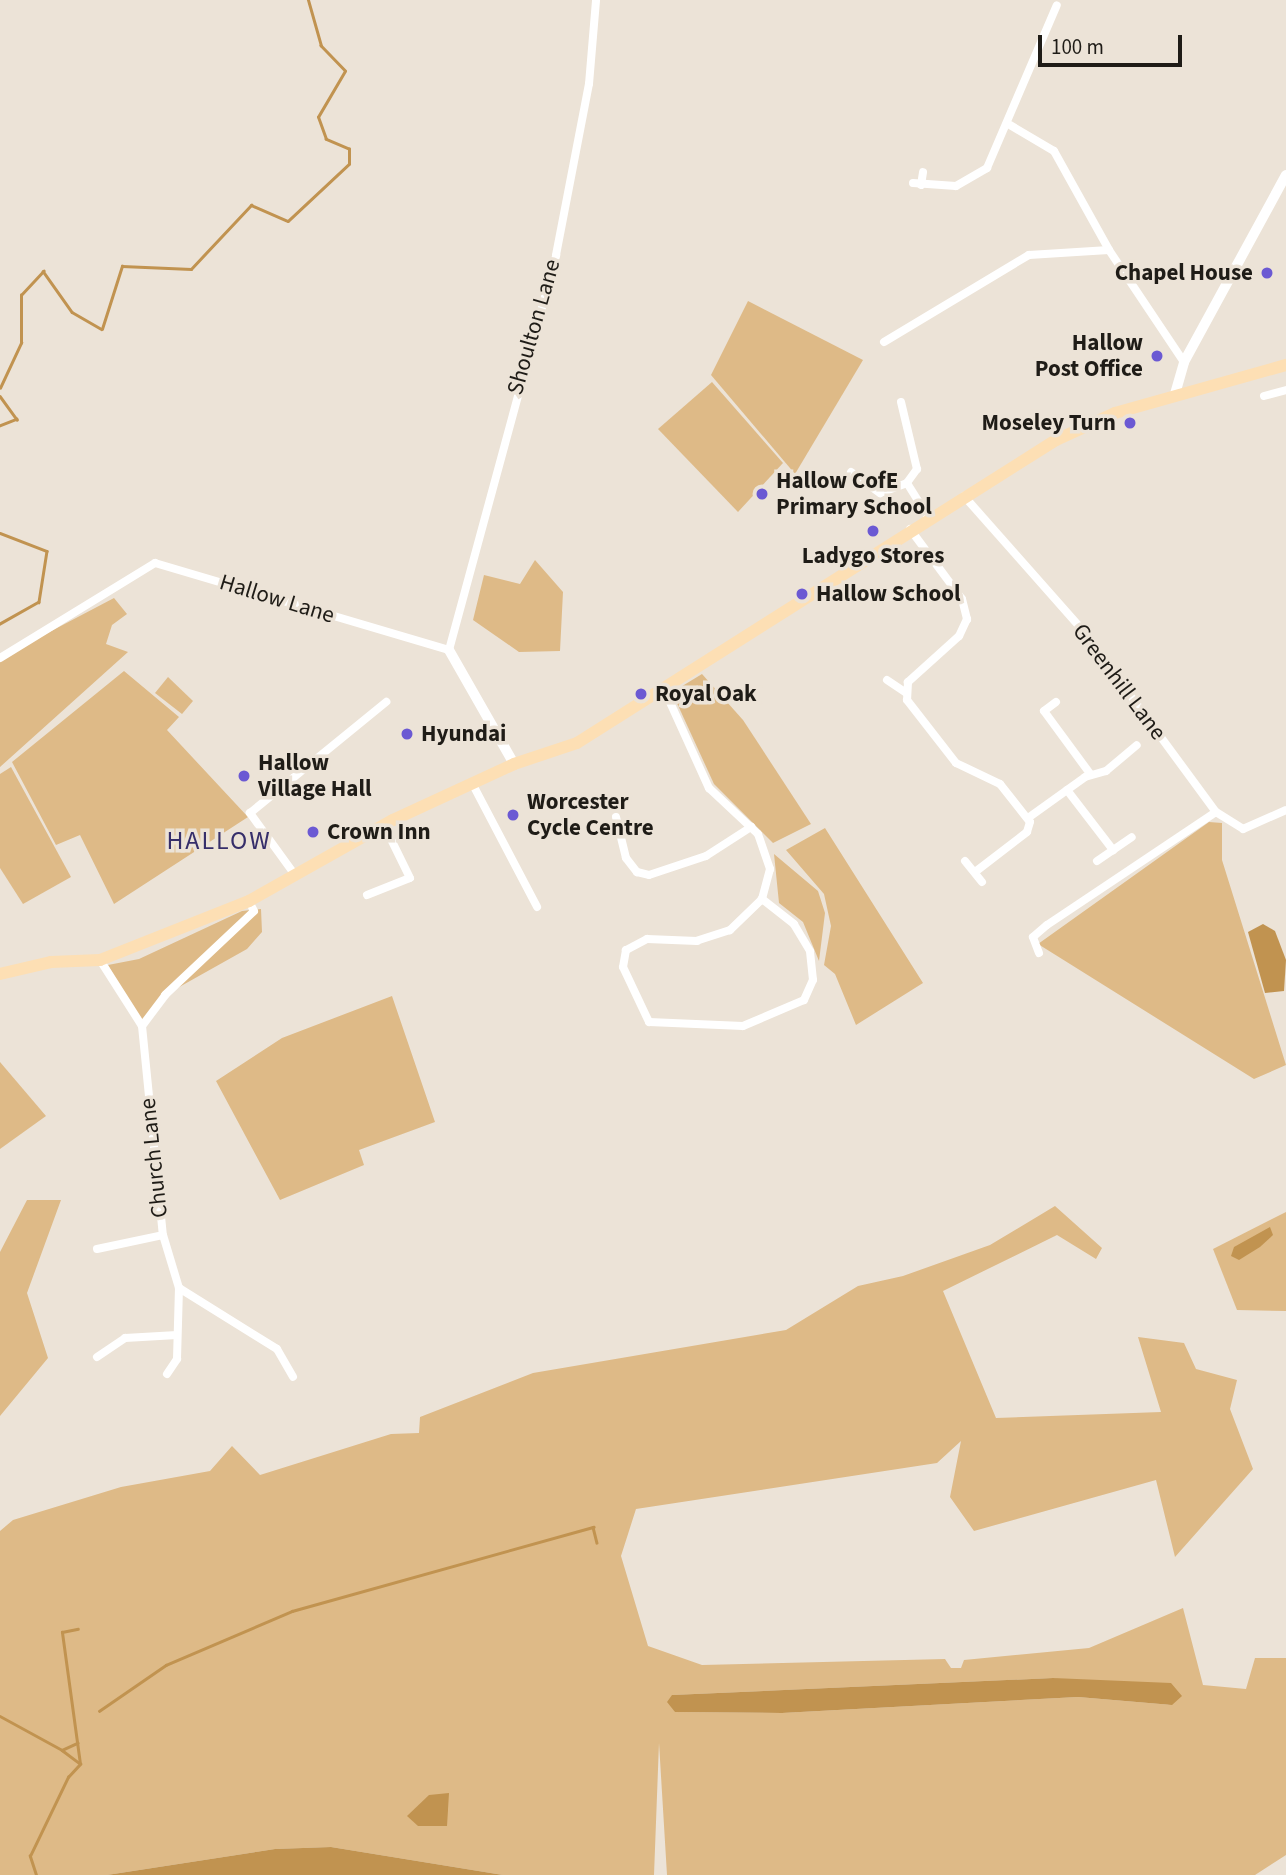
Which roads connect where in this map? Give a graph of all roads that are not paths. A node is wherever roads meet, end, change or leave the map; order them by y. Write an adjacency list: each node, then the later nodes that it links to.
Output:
1 (596, 0): 19 (street, Shoulton Lane)
2 (1053, 8): 3 (street)
3 (1010, 125): 4 (street); 6 (street)
4 (923, 172)
5 (1286, 175): 8 (street)
6 (1109, 250): 7 (street); 8 (street)
7 (884, 342)
8 (1184, 362): 11 (street)
9 (1286, 365): 11 (main road)
10 (1286, 390): 12 (street)
11 (1175, 394): 16 (main road)
12 (1264, 396)
13 (901, 402): 15 (street)
14 (851, 472): 15 (street)
15 (907, 483): 17 (street)
16 (964, 496): 17 (main road); 32 (street, Greenhill Lane)
17 (928, 516): 18 (main road)
18 (909, 529): 22 (main road); 23 (street)
19 (449, 650): 20 (street, Hallow Lane); 27 (street)
20 (0, 658)
21 (887, 680): 23 (street)
22 (664, 689): 27 (main road); 36 (street)
23 (905, 692): 34 (street)
24 (386, 702): 42 (street)
25 (1056, 702): 28 (street)
26 (1137, 745): 28 (street)
27 (514, 764): 29 (main road)
28 (1091, 775): 30 (street)
29 (472, 783): 35 (main road); 47 (street)
30 (1067, 790): 34 (street); 38 (street)
31 (1286, 810): 32 (street, Greenhill Lane)
32 (1216, 812): 48 (street)
33 (616, 817): 36 (street)
34 (1028, 818): 41 (street)
35 (384, 825): 42 (main road); 44 (street)
36 (751, 827): 45 (street)
37 (1132, 837): 38 (street)
38 (1113, 850): 40 (street)
39 (965, 860): 41 (street)
40 (1097, 862)
41 (975, 872): 43 (street)
42 (295, 875): 46 (main road)
43 (982, 882)
44 (367, 895)
45 (762, 899): 45 (street)
46 (249, 901): 49 (main road); 51 (street)
47 (537, 908)
48 (1039, 953)
49 (100, 960): 50 (main road); 51 (street, Church Lane)
50 (0, 974)
51 (142, 1026): 52 (street, Church Lane)
52 (163, 1235): 53 (street); 54 (street, Church Lane)
53 (97, 1249)
54 (179, 1288): 55 (street, Church Lane); 58 (street)
55 (177, 1335): 56 (street); 57 (street, Church Lane)
56 (97, 1357)
57 (167, 1374)
58 (293, 1377)

